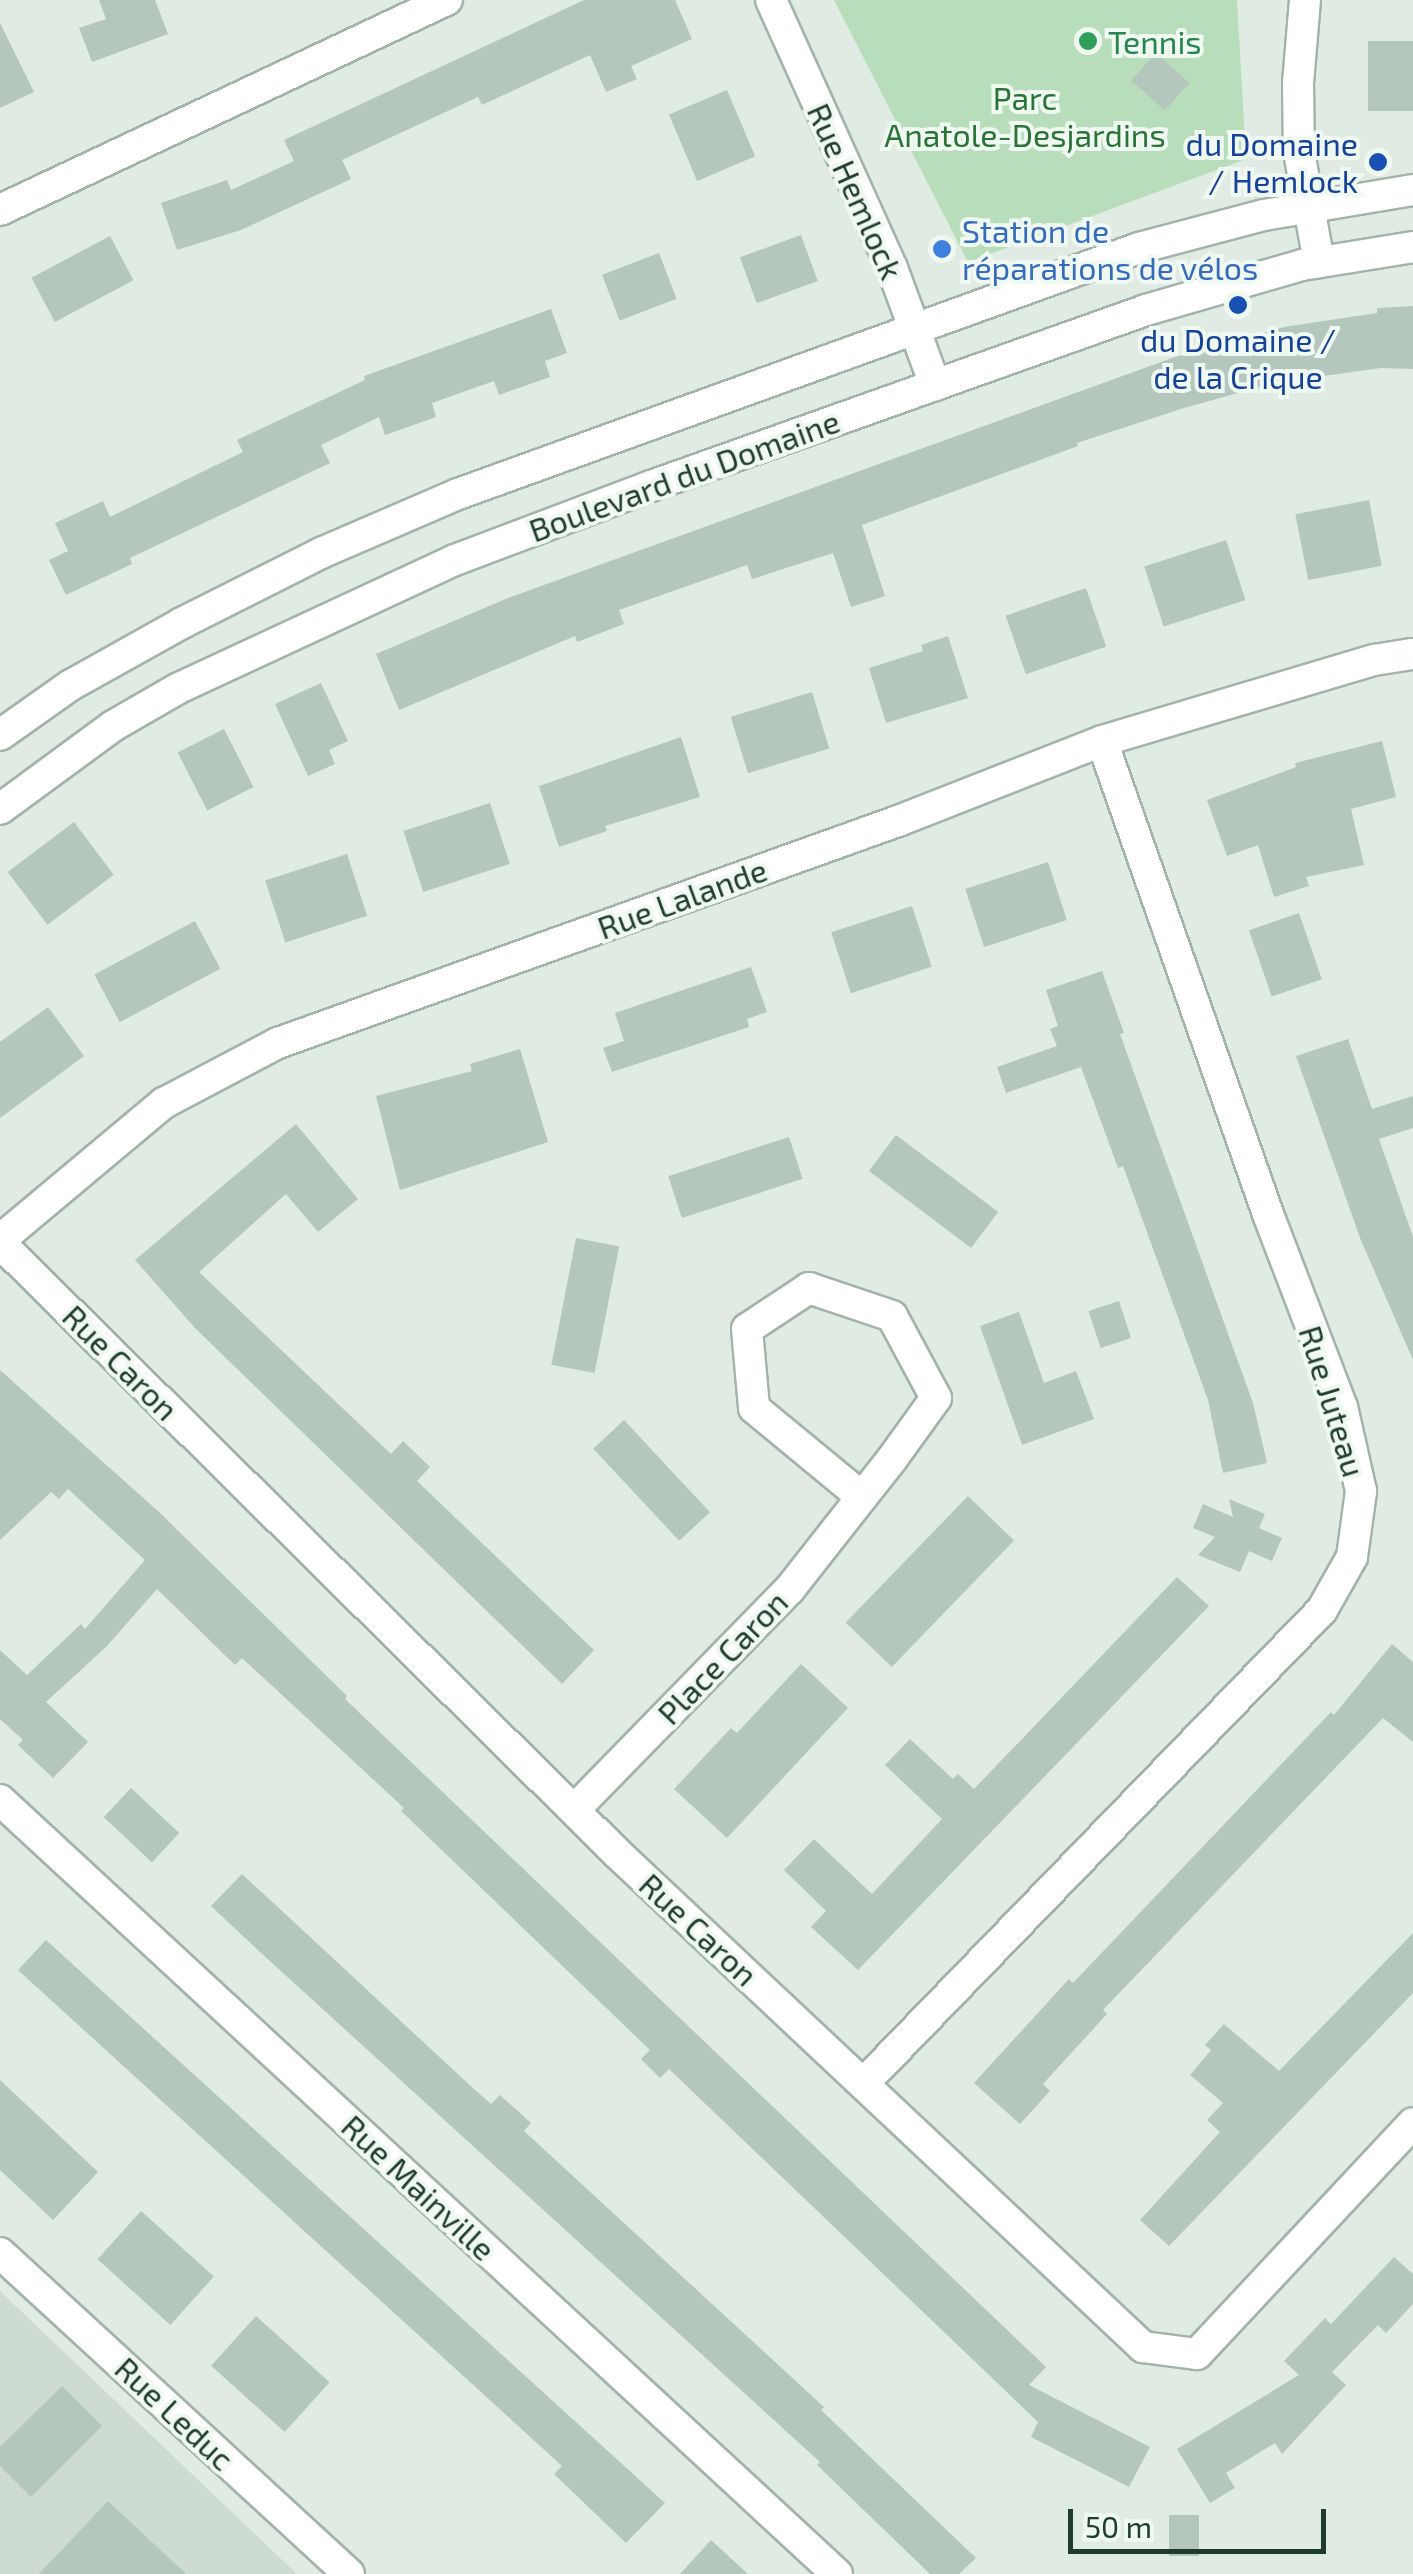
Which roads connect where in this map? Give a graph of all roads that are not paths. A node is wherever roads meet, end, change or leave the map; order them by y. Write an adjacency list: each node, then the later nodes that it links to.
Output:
1 (446, 0): 6 (street)
2 (771, 0): 9 (street, Rue Hemlock)
3 (1305, 0): 5 (street)
4 (1413, 190): 5 (street, Boulevard du Domaine)
5 (1308, 206): 8 (street); 9 (street, Boulevard du Domaine)
6 (0, 210)
7 (1413, 247): 8 (street, Boulevard du Domaine)
8 (1320, 262): 10 (street, Boulevard du Domaine)
9 (914, 328): 10 (street, Rue Hemlock); 12 (street, Boulevard du Domaine)
10 (935, 385): 14 (street, Boulevard du Domaine)
11 (1413, 654): 13 (street, Rue Lalande)
12 (0, 735)
13 (1102, 741): 15 (street, Rue Lalande); 19 (street, Rue Juteau)
14 (0, 810)
15 (0, 1241): 18 (street, Rue Caron)
16 (862, 1497): 16 (street, Place Caron); 18 (street, Place Caron)
17 (0, 1800): 23 (street, Rue Mainville)
18 (574, 1810): 19 (street, Rue Caron)
19 (864, 2083): 20 (street, Rue Caron)
20 (1413, 2123)
21 (0, 2253): 22 (street, Rue Leduc)
22 (350, 2574)
23 (837, 2574)

